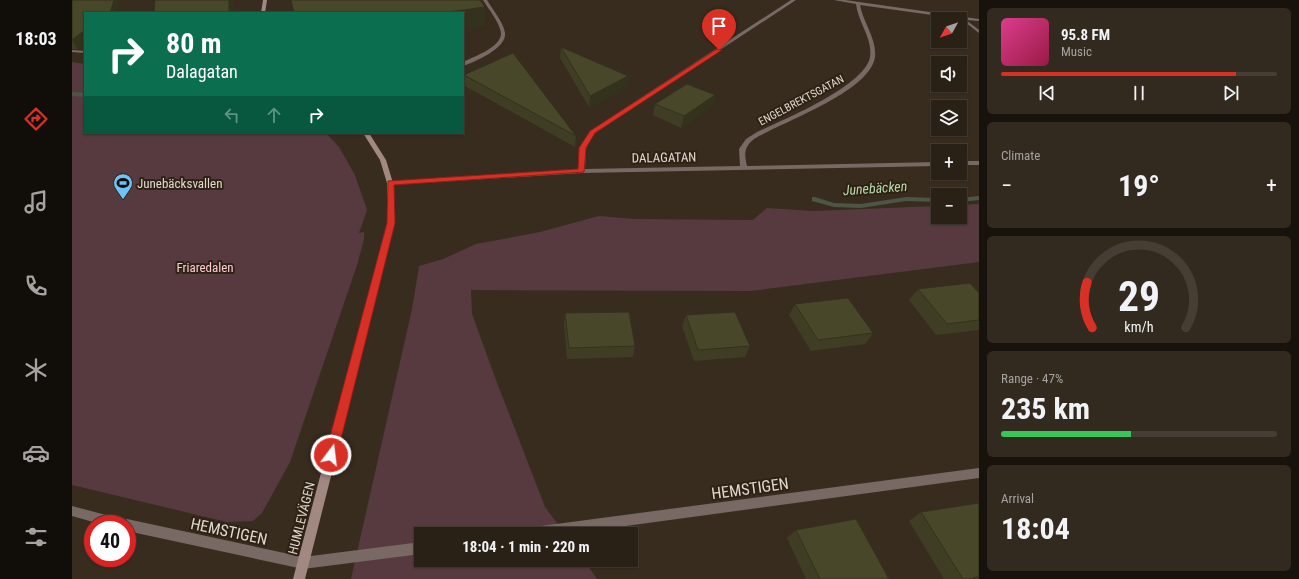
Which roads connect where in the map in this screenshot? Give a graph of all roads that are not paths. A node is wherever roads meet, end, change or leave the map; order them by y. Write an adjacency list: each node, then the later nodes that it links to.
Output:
1 (265, 0): 6 (street)
2 (486, 0): 14 (street)
3 (794, 0): 20 (street)
4 (836, 0): 5 (street)
5 (858, 4): 7 (street); 19 (street, ENGELBREKTSGATAN)
6 (263, 12)
7 (931, 14)
8 (967, 19): 9 (street)
9 (979, 20)
10 (967, 22): 11 (street)
11 (979, 32)
12 (72, 51): 13 (street)
13 (84, 52)
14 (464, 63)
15 (367, 134): 21 (street, HUMLEVÄGEN)
16 (967, 163): 17 (street)
17 (979, 163)
18 (931, 164): 19 (street, DALAGATAN)
19 (744, 168): 20 (street, DALAGATAN)
20 (582, 171): 21 (street, DALAGATAN)
21 (390, 183): 28 (street, HUMLEVÄGEN)
22 (979, 473): 25 (street, HEMSTIGEN)
23 (72, 512): 24 (street)
24 (84, 515)
25 (578, 527)
26 (136, 528): 28 (street, HEMSTIGEN)
27 (414, 549): 28 (street, HEMSTIGEN)
28 (303, 563): 29 (street, HUMLEVÄGEN)
29 (299, 579)

